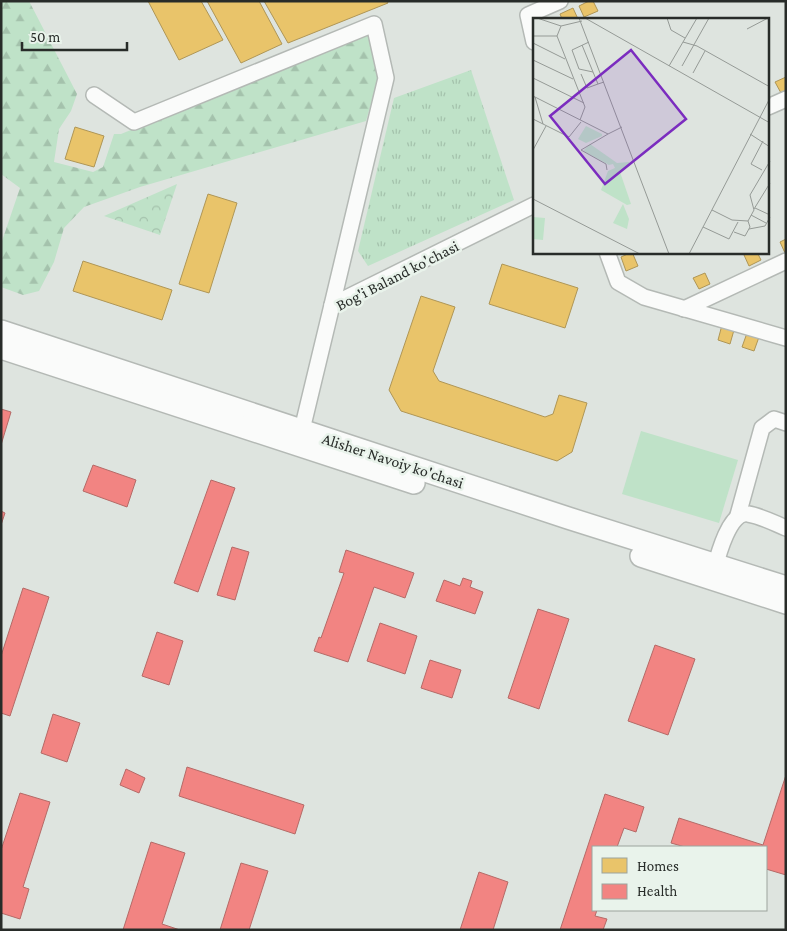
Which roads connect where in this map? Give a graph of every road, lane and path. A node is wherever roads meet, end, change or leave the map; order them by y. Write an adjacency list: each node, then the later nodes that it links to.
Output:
1 (560, 1): 2 (street)
2 (533, 38)
3 (94, 95): 9 (street)
4 (786, 99): 5 (street)
5 (770, 106)
6 (533, 205): 9 (street, Bog'i Baland ko'chasi)
7 (608, 254): 10 (street)
8 (786, 261): 10 (street)
9 (332, 305): 15 (street, Bog'i Baland ko'chasi)
10 (684, 308): 12 (street)
11 (1, 331): 15 (main road, Alisher Navoiy ko'chasi)
12 (786, 338)
13 (1, 348): 15 (main road, Alisher Navoiy ko'chasi)
14 (786, 423): 16 (street)
15 (300, 437): 18 (main road, Alisher Navoiy ko'chasi)
16 (738, 515): 17 (street); 18 (street)
17 (786, 528)
18 (713, 572): 19 (main road, Alisher Navoiy ko'chasi); 20 (main road, Alisher Navoiy ko'chasi)
19 (786, 587)
20 (786, 603)

